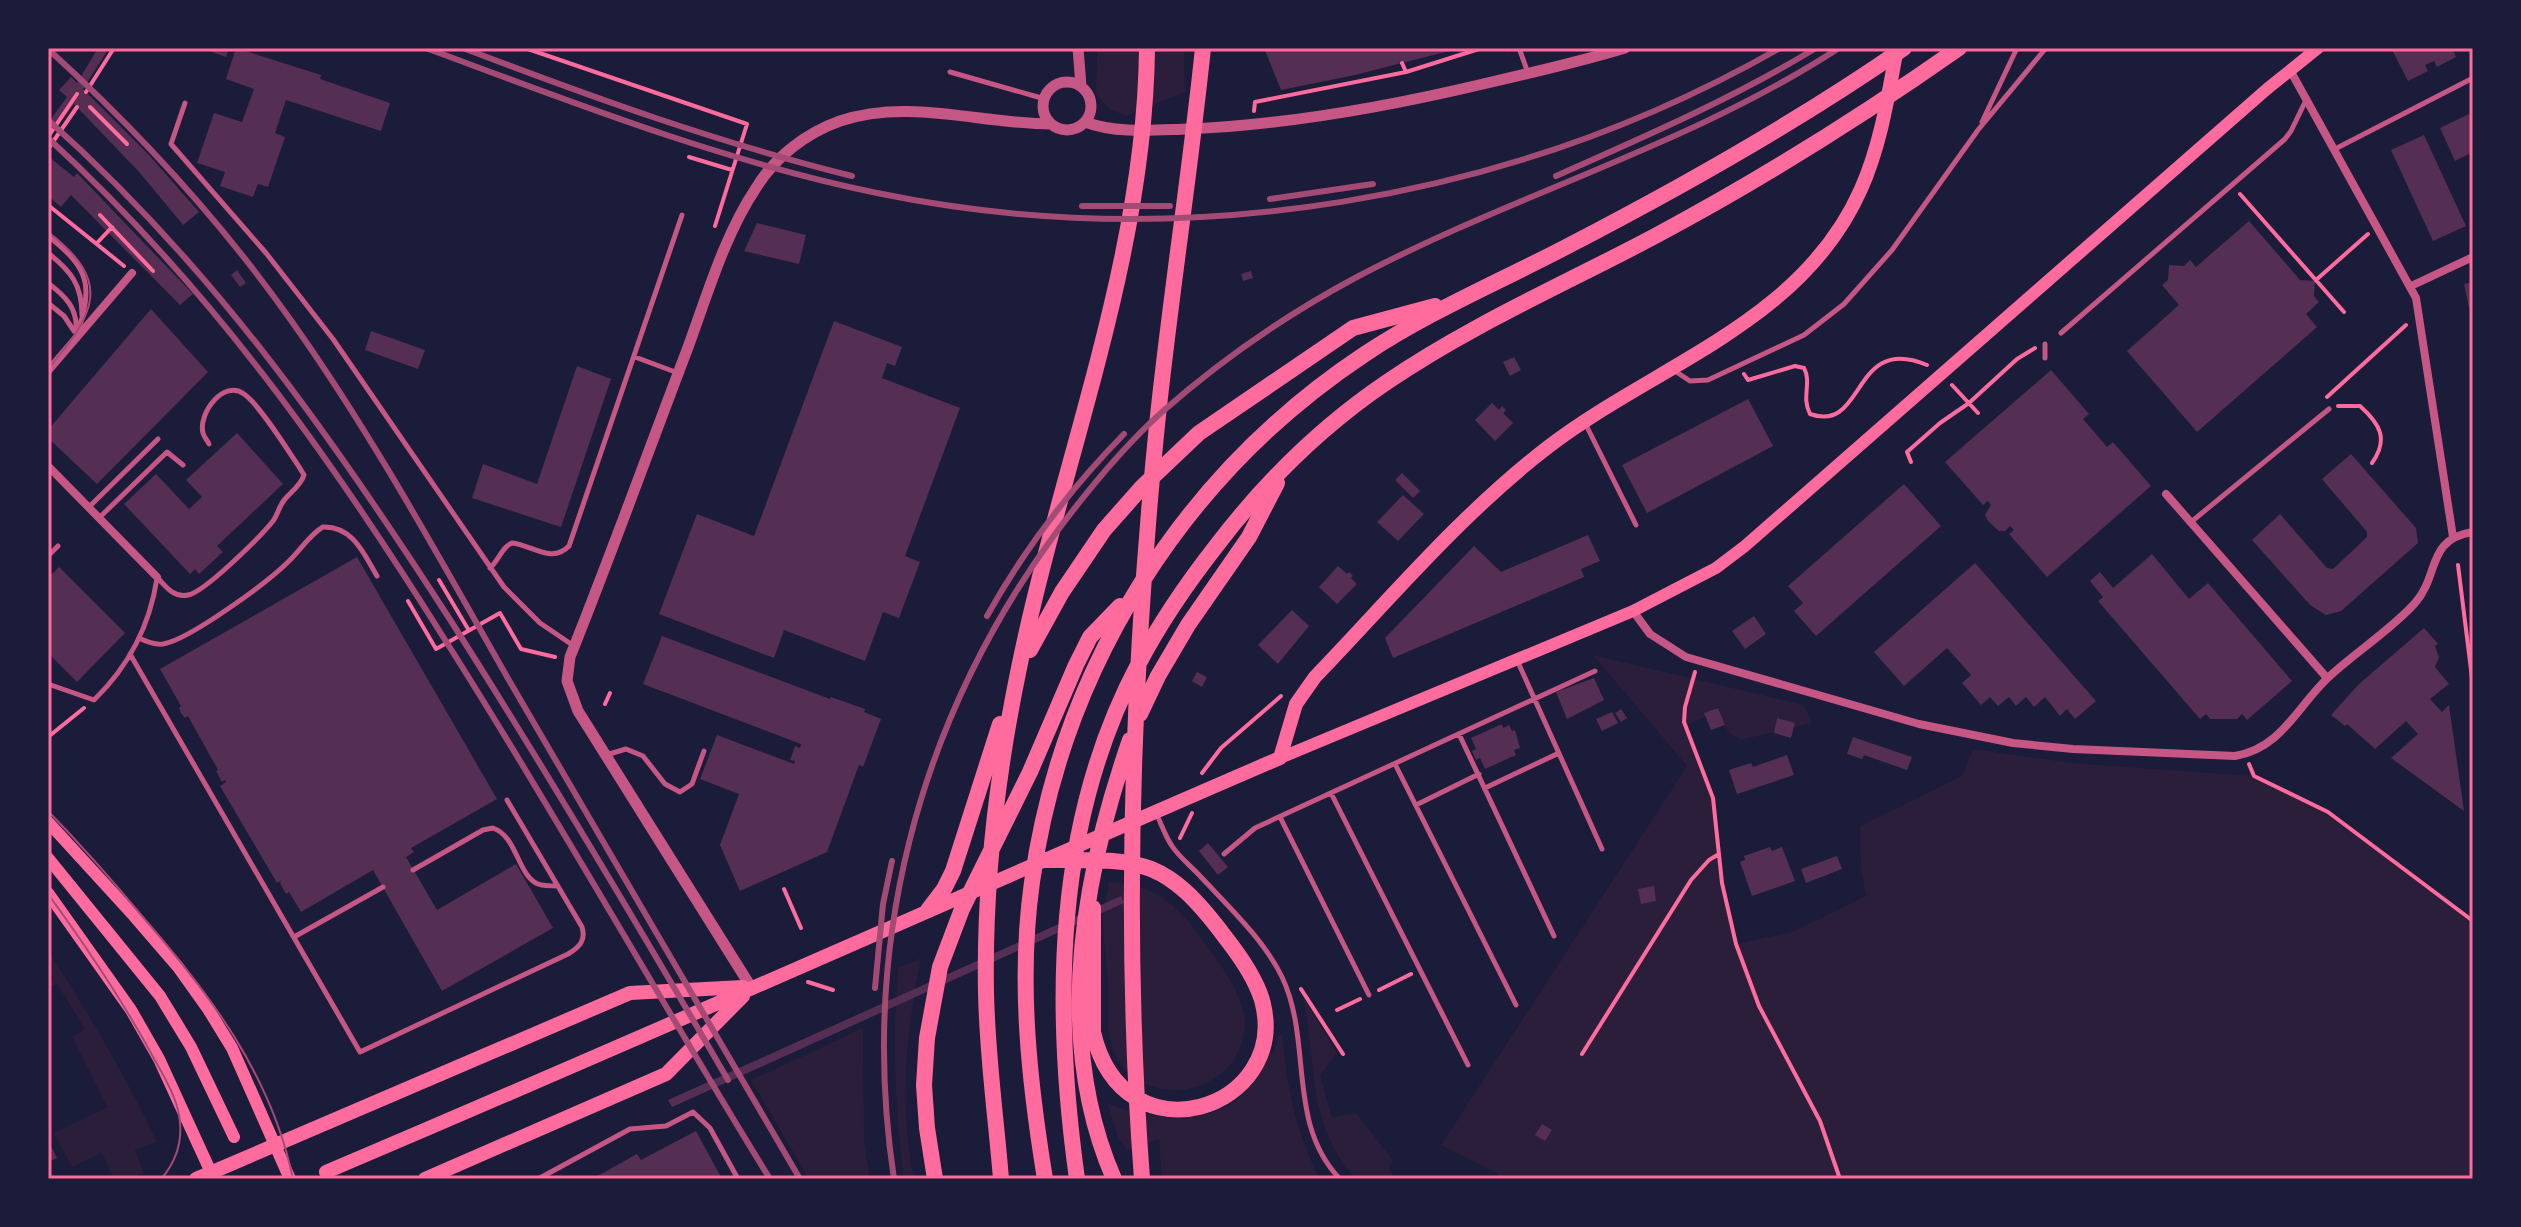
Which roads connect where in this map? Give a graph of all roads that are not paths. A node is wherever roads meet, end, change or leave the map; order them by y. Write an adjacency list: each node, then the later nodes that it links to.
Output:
1 (1078, 48): 16 (street)
2 (1147, 48): 103 (highway)
3 (1203, 48): 115 (highway)
4 (1519, 48): 14 (lane)
5 (1625, 48): 14 (street)
6 (1897, 48): 38 (main road)
7 (1904, 48): 31 (highway)
8 (1959, 48): 45 (highway)
9 (2017, 48): 22 (lane)
10 (2046, 48): 22 (lane)
11 (2318, 48): 12 (main road)
12 (2290, 70): 17 (street); 61 (main road)
13 (950, 72): 18 (lane)
14 (1528, 74): 20 (street)
15 (2473, 78): 23 (lane)
16 (1081, 86): 18 (street); 20 (street)
17 (2307, 98): 23 (street); 33 (lane)
18 (1045, 99): 21 (street)
19 (185, 103): 57 (lane)
20 (1085, 122): 21 (street)
21 (1051, 124): 40 (street)
22 (1978, 130): 38 (lane)
23 (2335, 149): 30 (street)
24 (682, 215): 36 (lane)
25 (48, 236): 34 (lane)
26 (48, 253): 34 (lane)
27 (2473, 257): 30 (street)
28 (132, 273): 34 (street)
29 (48, 283): 34 (lane)
30 (2411, 286): 54 (street)
31 (1463, 299): 60 (highway); 93 (highway)
32 (48, 303): 34 (lane)
33 (2061, 333)
34 (76, 340): 39 (street)
35 (2045, 344): 37 (lane)
36 (635, 357): 40 (lane); 57 (lane)
37 (2045, 358)
38 (1671, 368): 42 (main road)
39 (48, 371)
40 (678, 373): 63 (street)
41 (2329, 409): 51 (lane)
42 (1584, 421): 52 (lane); 74 (main road)
43 (158, 439): 49 (lane)
44 (209, 444): 59 (lane)
45 (1287, 464): 89 (highway); 113 (highway)
46 (183, 465): 50 (lane)
47 (48, 466): 49 (street)
48 (2166, 494): 51 (street)
49 (90, 506): 50 (street)
50 (100, 517): 59 (street)
51 (2191, 522): 67 (street)
52 (1636, 525)
53 (2473, 532): 54 (street)
54 (2453, 537): 67 (street)
55 (58, 546): 56 (lane)
56 (48, 556)
57 (490, 568): 63 (lane)
58 (377, 576): 62 (lane)
59 (157, 577): 62 (lane)
60 (1135, 590): 111 (highway); 112 (highway)
61 (1633, 611): 65 (main road); 67 (street)
62 (139, 638): 64 (lane)
63 (575, 646): 73 (street)
64 (130, 654): 68 (lane); 95 (lane)
65 (1517, 660): 69 (lane); 74 (main road)
66 (1595, 671): 69 (lane)
67 (2327, 678)
68 (48, 684)
69 (1535, 699): 70 (lane); 72 (lane)
70 (1459, 734): 75 (lane); 76 (lane)
71 (704, 751): 73 (lane)
72 (1559, 753): 77 (lane); 84 (lane)
73 (606, 756): 96 (street)
74 (1280, 758): 81 (main road)
75 (1395, 764): 78 (lane); 80 (lane)
76 (1479, 774): 77 (lane); 80 (lane)
77 (1485, 788): 94 (lane)
78 (1331, 793): 82 (lane); 100 (lane)
79 (507, 800): 90 (lane)
80 (1416, 805): 98 (lane)
81 (1156, 812): 87 (main road); 116 (lane)
82 (1280, 817): 85 (lane); 97 (lane)
83 (48, 822): 102 (main road)
84 (1602, 849)
85 (1224, 854)
86 (48, 858): 101 (main road)
87 (1042, 860): 89 (highway); 93 (main road)
88 (413, 870): 90 (lane)
89 (1093, 885): 114 (highway)
90 (558, 886): 95 (lane)
91 (383, 887): 95 (lane)
92 (48, 893): 105 (main road)
93 (922, 912): 96 (main road)
94 (1554, 936)
95 (294, 937)
96 (751, 987): 99 (main road); 102 (main road)
97 (1369, 995)
98 (1516, 1005)
99 (718, 1012): 104 (main road); 108 (main road)
100 (1468, 1065)
101 (234, 1137)
102 (275, 1145): 105 (main road); 107 (main road)
103 (1000, 1171)
104 (326, 1172)
105 (212, 1176): 106 (main road)
106 (196, 1179)
107 (290, 1179)
108 (425, 1179)
109 (538, 1179): 110 (lane)
110 (738, 1179)
111 (935, 1179)
112 (1045, 1179)
113 (1077, 1179)
114 (1114, 1179)
115 (1142, 1179)
116 (1340, 1179)

